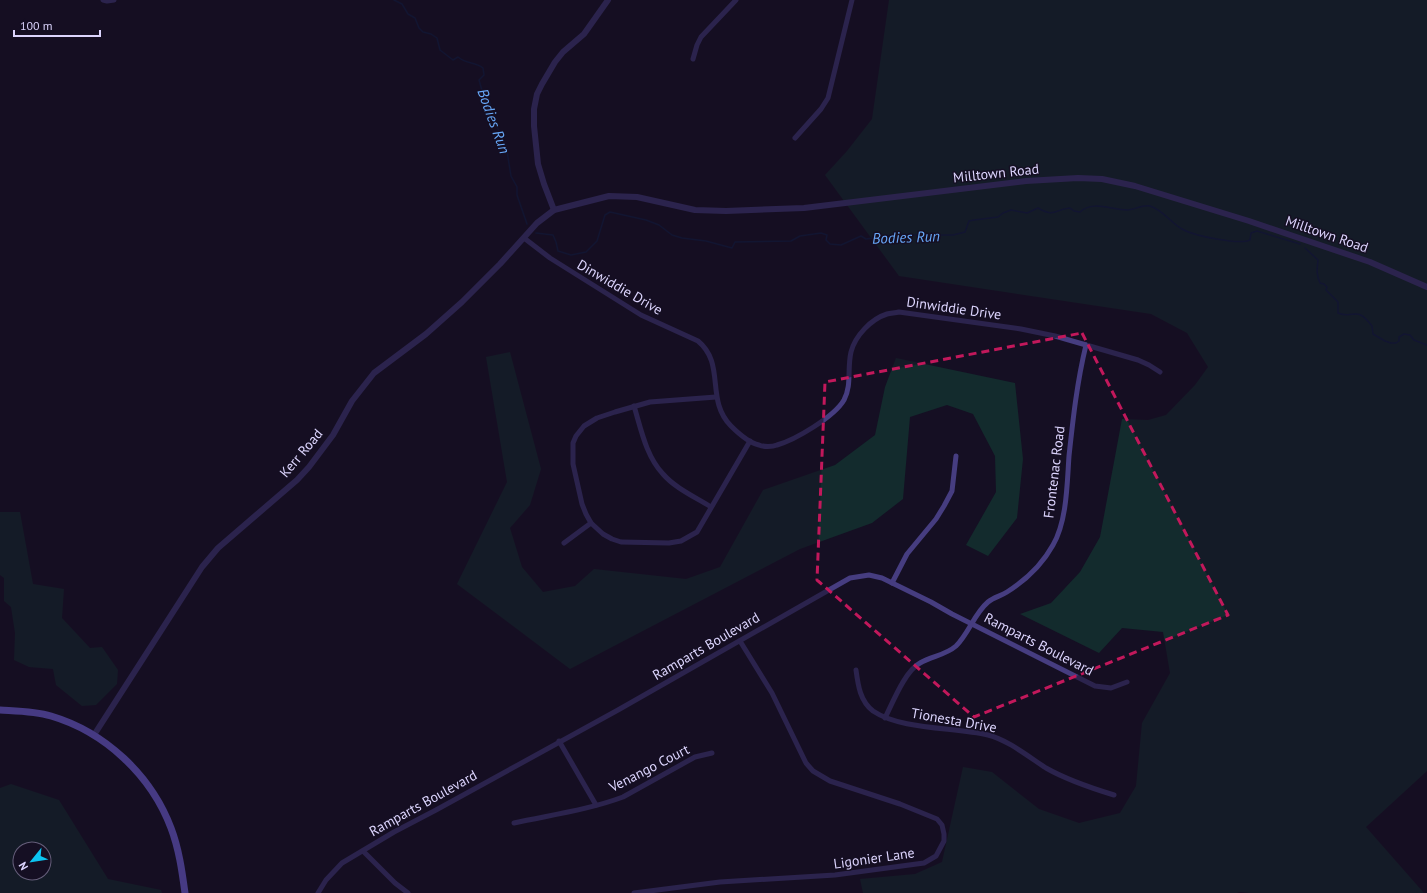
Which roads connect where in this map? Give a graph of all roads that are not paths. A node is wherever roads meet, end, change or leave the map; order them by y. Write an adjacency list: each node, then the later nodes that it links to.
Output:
1 (103, 0): 2 (street)
2 (114, 0)
3 (608, 0): 8 (street)
4 (736, 0): 6 (street)
5 (852, 0): 7 (street)
6 (694, 59)
7 (795, 138)
8 (554, 210): 9 (street, Kerr Road); 10 (street, Milltown Road)
9 (524, 238): 13 (street, Dinwiddie Drive); 27 (street, Kerr Road)
10 (1427, 287)
11 (1086, 346): 12 (street, Dinwiddie Drive); 15 (street, Dinwiddie Drive); 21 (street, Frontenac Road)
12 (1160, 372)
13 (716, 397): 14 (street); 15 (street, Dinwiddie Drive)
14 (634, 406): 17 (street); 18 (street)
15 (750, 441): 17 (street)
16 (956, 456): 20 (street)
17 (711, 507): 18 (street)
18 (591, 523): 19 (street)
19 (564, 542)
20 (892, 583): 21 (street, Ramparts Boulevard); 22 (street, Ramparts Boulevard)
21 (972, 623): 24 (street, Ramparts Boulevard); 26 (street, Frontenac Road)
22 (740, 640): 28 (street, Ramparts Boulevard); 37 (street, Ligonier Lane)
23 (856, 670): 26 (street, Tionesta Drive)
24 (1127, 682)
25 (0, 710): 27 (main road)
26 (885, 718): 30 (street, Tionesta Drive)
27 (94, 735): 34 (main road)
28 (559, 742): 31 (street, Venango Court); 33 (street, Ramparts Boulevard)
29 (712, 753): 31 (street, Venango Court)
30 (1114, 794)
31 (596, 805): 32 (street, Venango Court)
32 (514, 823)
33 (363, 850): 35 (street, Ramparts Boulevard); 36 (street)
34 (185, 893)
35 (318, 893)
36 (408, 893)
37 (634, 893)

